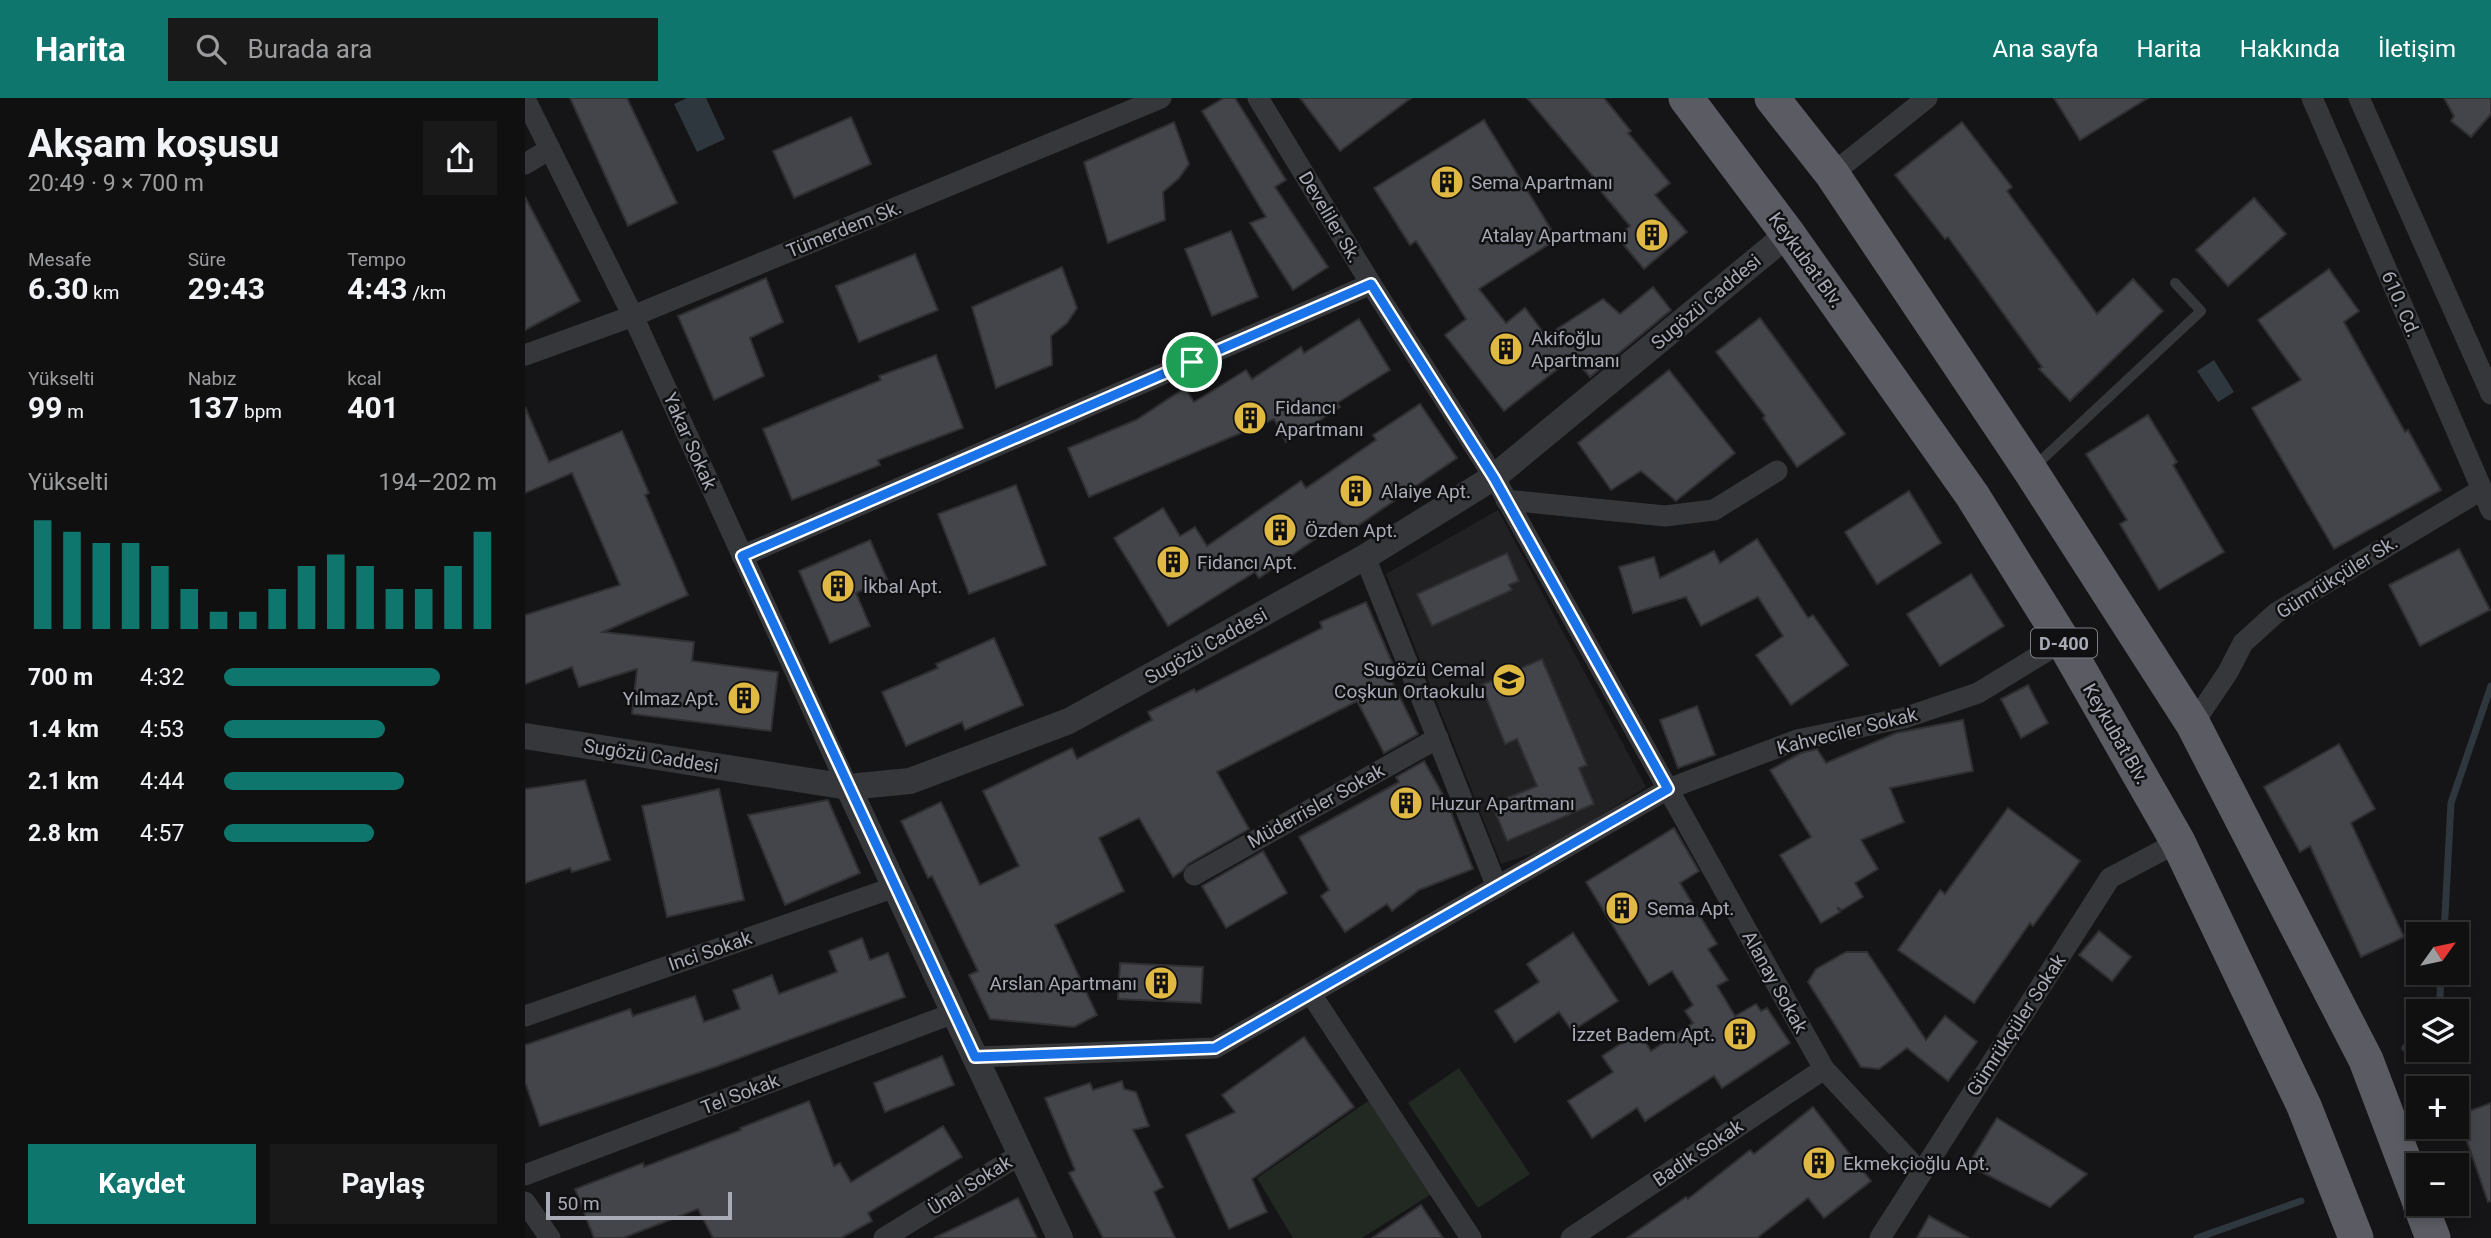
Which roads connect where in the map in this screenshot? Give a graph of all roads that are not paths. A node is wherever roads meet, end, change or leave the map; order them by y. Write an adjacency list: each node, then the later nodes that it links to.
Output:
1 (1161, 98): 15 (street, Tümerdem Sk.)
2 (1258, 98): 14 (street, Develiler Sk.)
3 (1686, 98): 12 (highway, Keykubat Blv. / D-400)
4 (1772, 98): 11 (highway, D-400)
5 (1927, 98): 11 (street)
6 (2312, 98): 21 (street, 610. Cd.)
7 (2359, 98): 17 (street)
8 (525, 99): 9 (street, Yakar Sokak)
9 (550, 149): 10 (street); 15 (street, Yakar Sokak)
10 (525, 163)
11 (1832, 174): 18 (highway, D-400)
12 (1788, 234): 20 (street, Sugözü Caddesi); 25 (highway, Keykubat Blv. / D-400)
13 (2175, 283): 18 (lane)
14 (1371, 284): 20 (street, Develiler Sk.); 23 (street)
15 (633, 316): 16 (street, Tümerdem Sk.); 23 (street, Yakar Sokak)
16 (525, 355)
17 (2491, 394)
18 (2030, 470): 26 (highway, D-400)
19 (1777, 471): 20 (street)
20 (1500, 489): 24 (street, Sugözü Caddesi); 30 (street, Alanay Sokak)
21 (2486, 490): 22 (street, 610. Cd.); 26 (street, Gümrükçüler Sk.)
22 (2491, 510)
23 (742, 556): 29 (street, Yakar Sokak)
24 (1365, 558): 28 (street); 29 (street, Sugözü Caddesi)
25 (2063, 641): 30 (street, Kahveciler Sokak); 31 (highway, Keykubat Blv. / D-400)
26 (2193, 724): 41 (highway, D-400)
27 (525, 736): 29 (street, Sugözü Caddesi)
28 (1439, 738): 32 (street, Müderrisler Sokak); 34 (street)
29 (848, 788): 33 (street)
30 (1668, 789): 34 (street, Kahveciler Sokak); 39 (street, Alanay Sokak)
31 (2178, 842): 42 (street, Gümrükçüler Sokak); 52 (highway, Keykubat Blv. / D-400)
32 (1194, 875)
33 (895, 887): 36 (street); 37 (street, Inci Sokak)
34 (1497, 887): 35 (street, Kahveciler Sokak)
35 (1311, 994): 38 (street, Kahveciler Sokak); 49 (street)
36 (954, 1013): 38 (street); 43 (street, Tel Sokak)
37 (525, 1016)
38 (975, 1057): 40 (street)
39 (1824, 1069): 42 (street, Alanay Sokak); 50 (street, Badik Sokak)
40 (1021, 1154): 47 (street, Ünal Sokak); 48 (street)
41 (2406, 1167)
42 (1921, 1173): 51 (street, Gümrükçüler Sokak)
43 (525, 1175)
44 (525, 1202): 46 (street)
45 (2424, 1216): 53 (highway, D-400)
46 (549, 1238)
47 (884, 1238)
48 (1060, 1238)
49 (1471, 1238)
50 (1571, 1238)
51 (1880, 1238)
52 (2356, 1238)
53 (2433, 1238)

